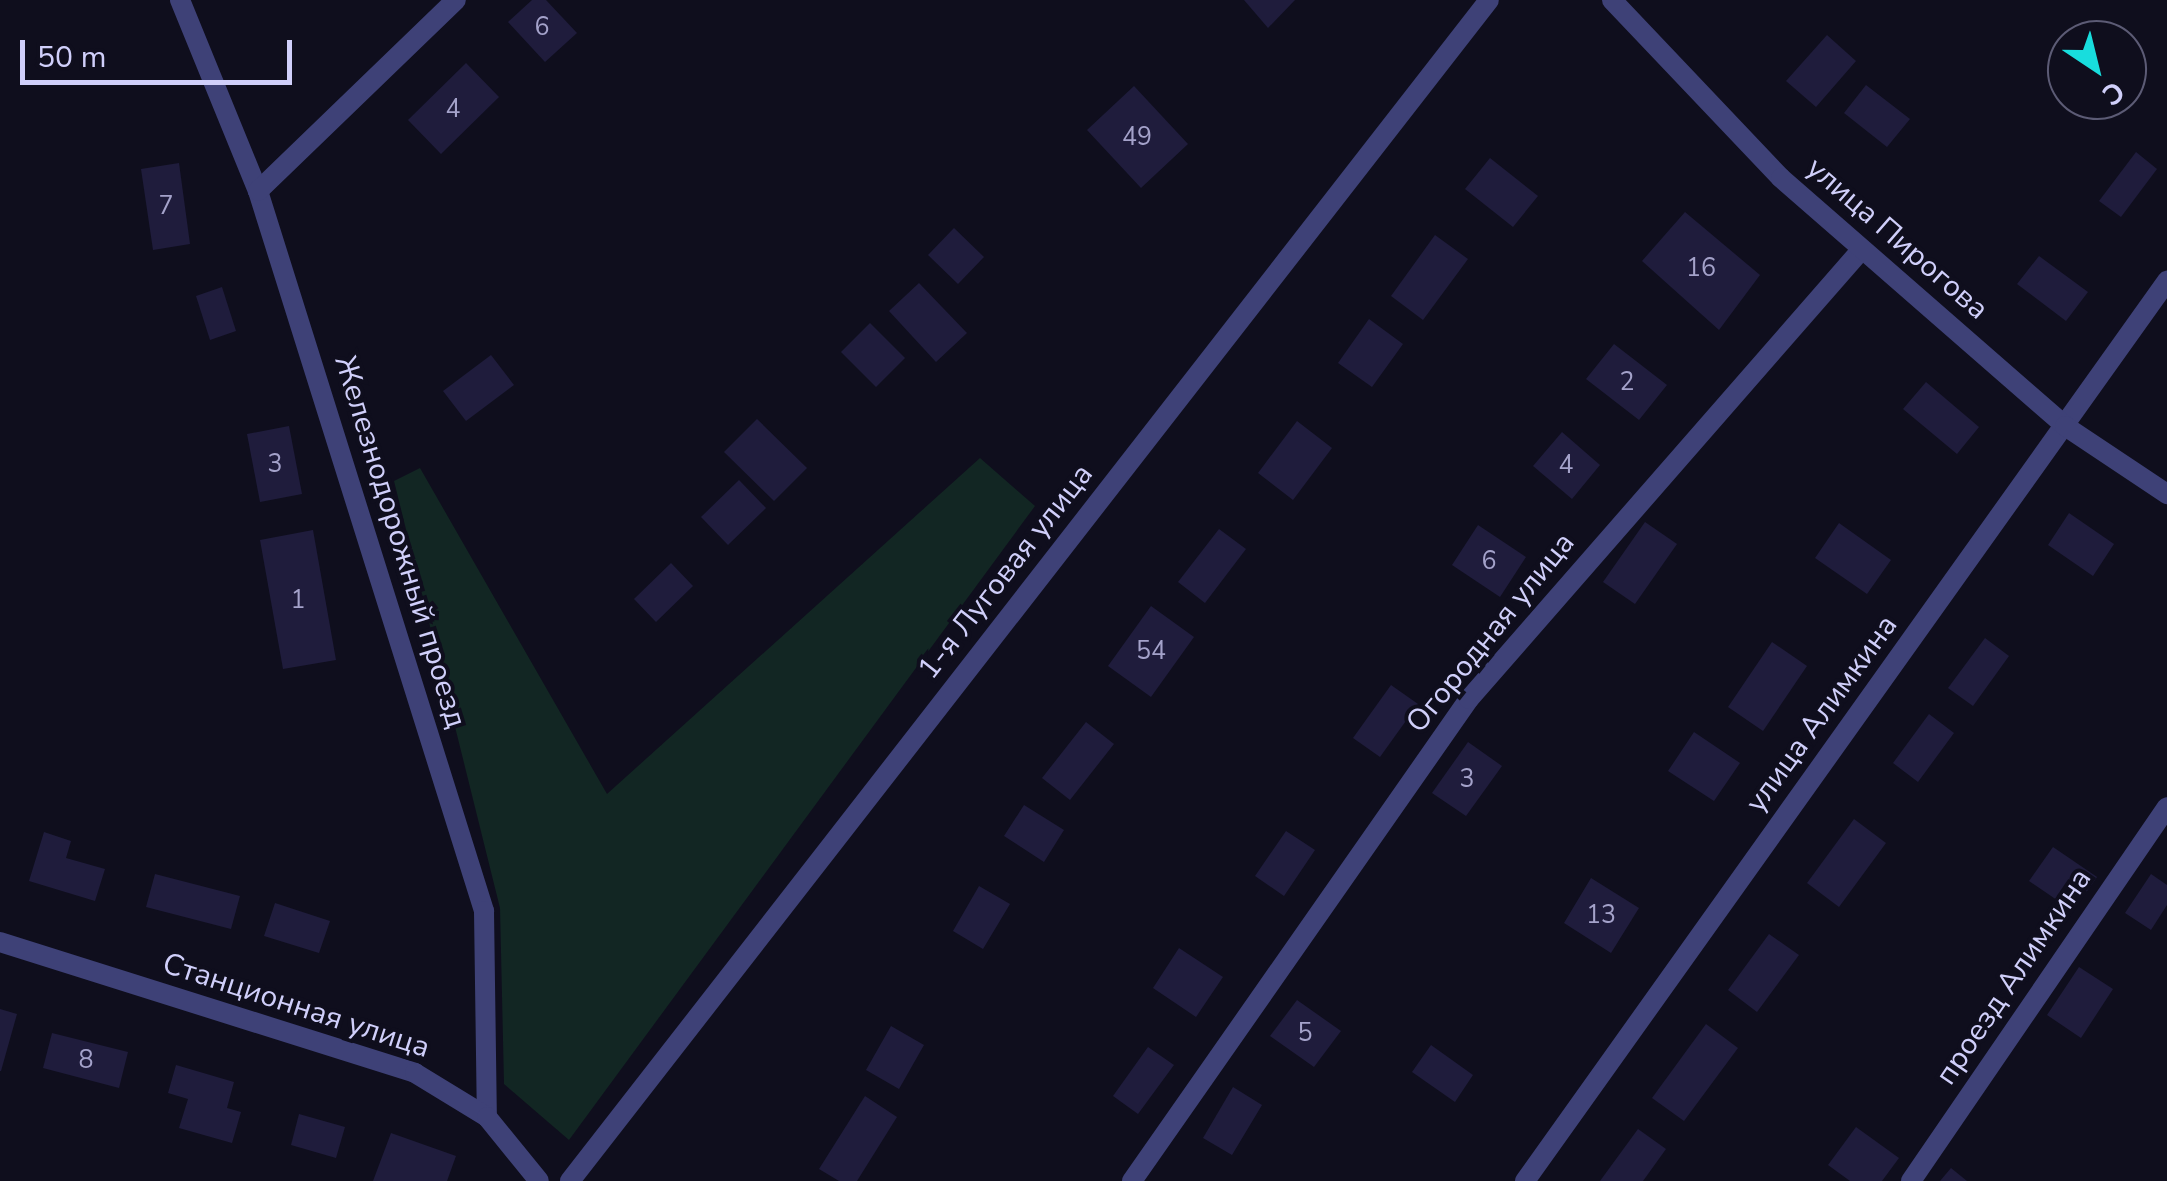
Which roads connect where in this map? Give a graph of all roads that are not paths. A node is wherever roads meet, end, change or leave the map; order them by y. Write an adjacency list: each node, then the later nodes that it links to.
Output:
1 (180, 0): 5 (street, Железнодорожный проезд)
2 (456, 0): 5 (street)
3 (1489, 0): 14 (street, 1-я Луговая улица)
4 (1612, 0): 6 (street, улица Пирогова)
5 (258, 191): 12 (street, Железнодорожный проезд)
6 (1862, 249): 8 (street, улица Пирогова); 15 (street, Огородная улица)
7 (2167, 282): 8 (street, улица Алимкина)
8 (2065, 426): 9 (street, улица Пирогова); 16 (street, улица Алимкина)
9 (2167, 494)
10 (2167, 807): 17 (street, проезд Алимкина)
11 (0, 942): 12 (street, Станционная улица)
12 (487, 1116): 13 (street, Станционная улица)
13 (539, 1181)
14 (570, 1181)
15 (1132, 1181)
16 (1525, 1181)
17 (1911, 1181)

